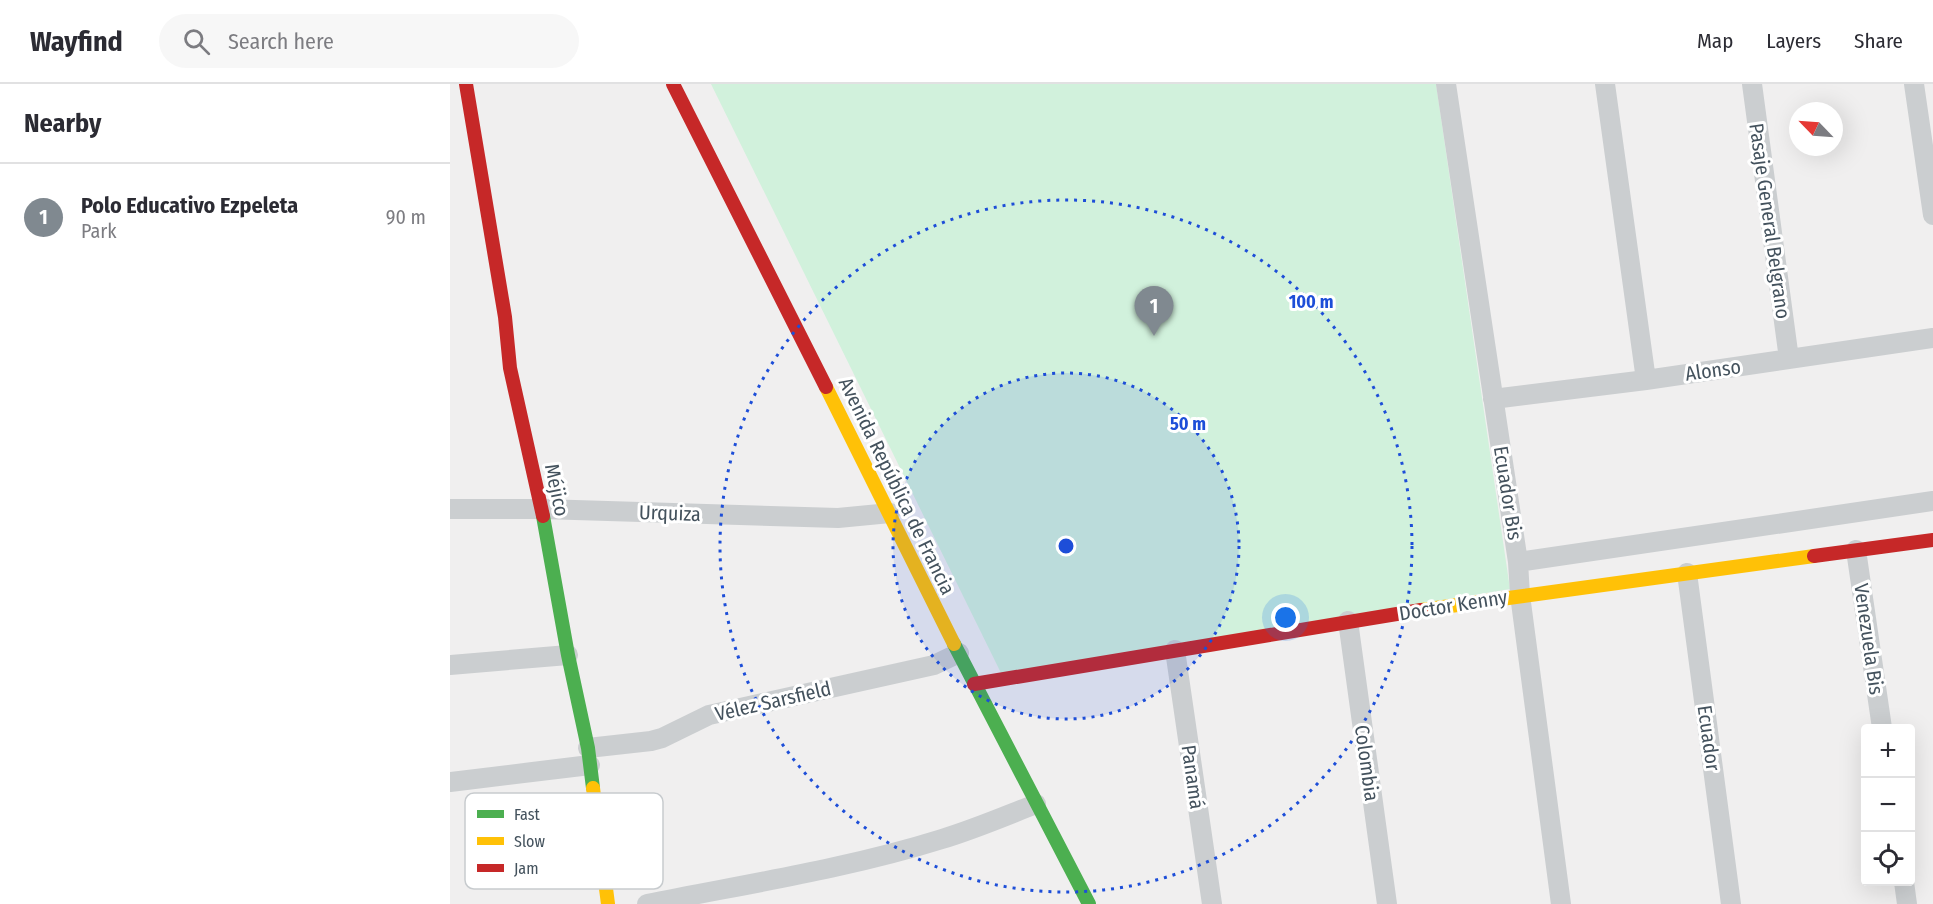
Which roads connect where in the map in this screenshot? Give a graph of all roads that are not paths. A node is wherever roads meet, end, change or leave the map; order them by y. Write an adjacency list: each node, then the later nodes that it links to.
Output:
1 (466, 84): 14 (street, Méjico)
2 (674, 84): 15 (street, Avenida República de Francia)
3 (1446, 84): 11 (street, Ecuador Bis)
4 (1605, 84): 10 (street)
5 (1752, 84): 9 (street, Pasaje General Belgrano)
6 (1914, 84): 7 (street)
7 (1933, 215)
8 (1933, 338): 9 (street, Alonso)
9 (1789, 359): 10 (street, Alonso)
10 (1646, 380): 11 (street, Alonso)
11 (1493, 399): 18 (street, Ecuador Bis)
12 (1933, 501): 18 (street, Doctor Kenny)
13 (450, 509): 14 (street, Urquiza)
14 (542, 509): 15 (street, Urquiza); 24 (street, Méjico)
15 (890, 513): 23 (street, Avenida República de Francia)
16 (1933, 540): 17 (street, Doctor Kenny)
17 (1856, 550): 19 (street, Doctor Kenny); 27 (street, Venezuela Bis)
18 (1518, 562): 20 (street, Ecuador Bis)
19 (1686, 573): 20 (street, Doctor Kenny); 40 (street, Ecuador)
20 (1520, 595): 21 (street, Doctor Kenny); 39 (street, Ecuador Bis)
21 (1348, 621): 22 (street, Doctor Kenny); 38 (street, Colombia)
22 (1175, 650): 26 (street, Doctor Kenny); 37 (street, Panamá)
23 (958, 653): 26 (street, Avenida República de Francia); 28 (street, Vélez Sarsfield)
24 (568, 655): 25 (street); 28 (street, Méjico)
25 (450, 665)
26 (975, 684): 31 (street, Avenida República de Francia)
27 (1881, 724)
28 (589, 756): 29 (street, Vélez Sarsfield); 30 (street, Méjico)
29 (450, 782)
30 (594, 793)
31 (1036, 804): 35 (street); 36 (street, Avenida República de Francia)
32 (1905, 886): 41 (street)
33 (606, 889): 34 (street, Méjico)
34 (608, 904)
35 (647, 904)
36 (1089, 904)
37 (1212, 904)
38 (1387, 904)
39 (1561, 904)
40 (1731, 904)
41 (1907, 904)

